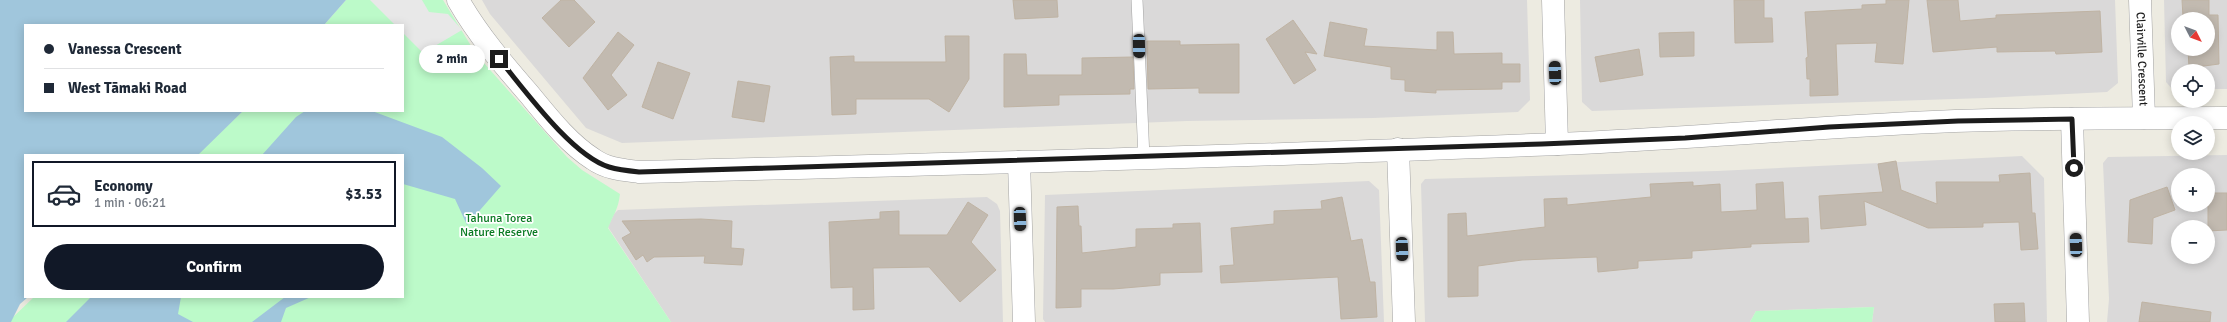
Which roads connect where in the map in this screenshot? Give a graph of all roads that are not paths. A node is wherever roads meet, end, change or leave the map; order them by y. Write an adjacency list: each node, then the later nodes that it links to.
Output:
1 (458, 0): 11 (street)
2 (1138, 0): 10 (lane)
3 (1553, 0): 8 (street)
4 (2140, 0): 5 (street, Clairville Crescent)
5 (2144, 118): 6 (street); 7 (street)
6 (2227, 118)
7 (2072, 119): 8 (street); 14 (street)
8 (1557, 144): 9 (street)
9 (1398, 149): 10 (street); 13 (street)
10 (1144, 158): 11 (street)
11 (1019, 162): 12 (street)
12 (1024, 322)
13 (1404, 322)
14 (2078, 322)

